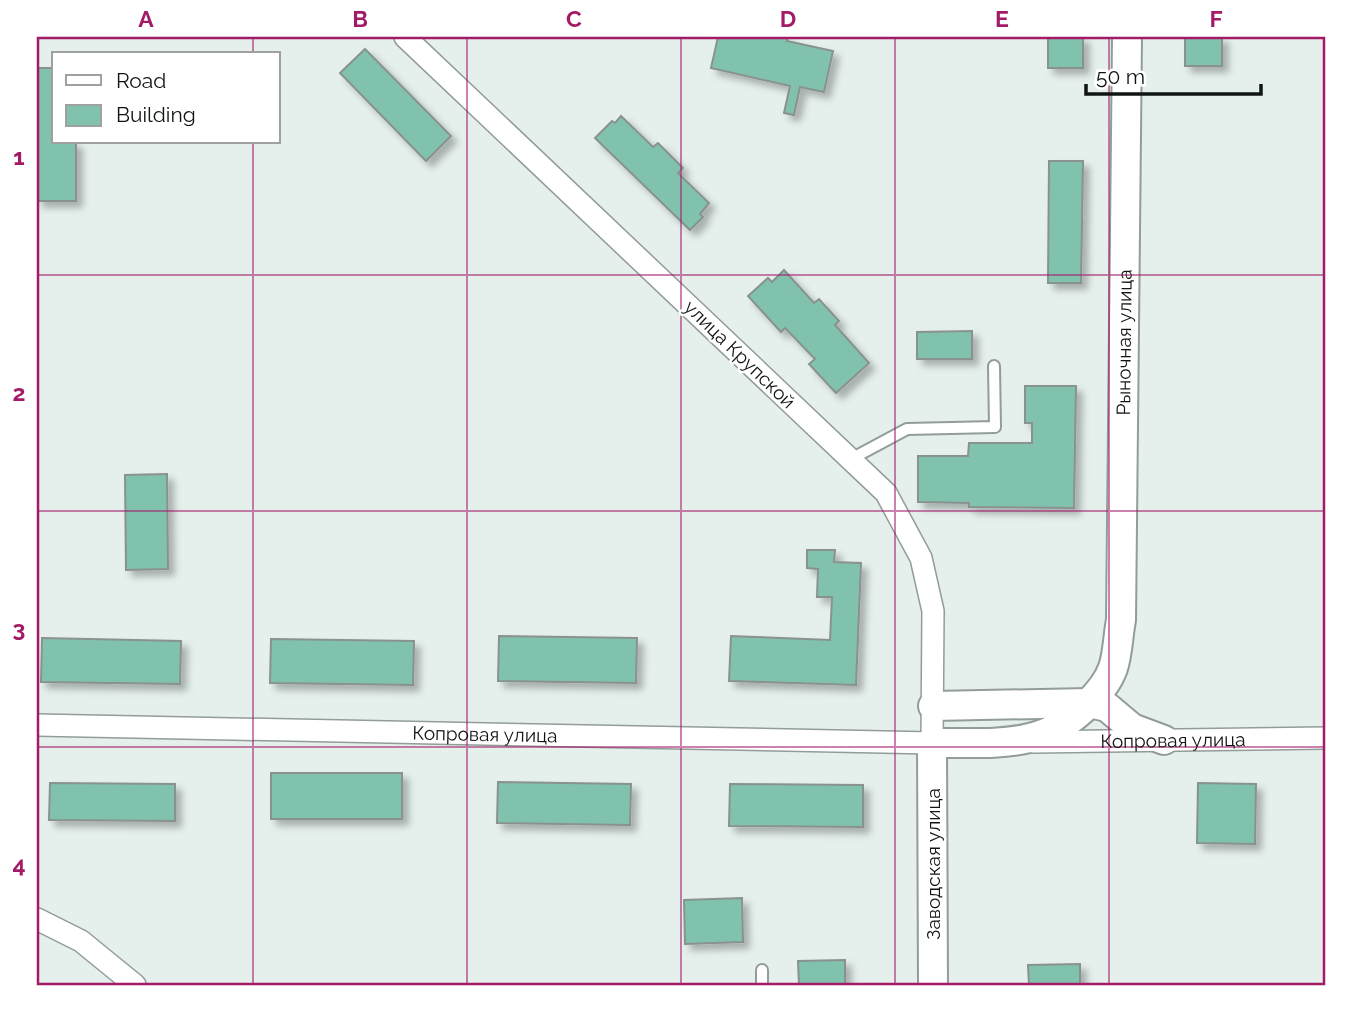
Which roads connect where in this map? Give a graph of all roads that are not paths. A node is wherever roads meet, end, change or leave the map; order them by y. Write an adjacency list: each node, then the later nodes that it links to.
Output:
1 (405, 37): 4 (street, улица Крупской)
2 (1127, 37): 5 (street, Рыночная улица)
3 (994, 366): 4 (lane)
4 (851, 459): 8 (street, улица Крупской)
5 (1116, 647): 6 (street); 7 (street, Рыночная улица)
6 (1050, 702): 7 (street); 8 (street)
7 (1089, 703): 11 (street); 12 (street, Рыночная улица)
8 (933, 706): 13 (street, улица Крупской)
9 (37, 725): 13 (street, Копровая улица)
10 (1325, 737): 11 (street, Копровая улица)
11 (1164, 740): 12 (street, Копровая улица)
12 (1021, 742): 13 (street)
13 (932, 743): 18 (street, Заводская улица)
14 (37, 919): 16 (street)
15 (762, 970): 17 (lane)
16 (135, 985)
17 (762, 985)
18 (933, 985)

